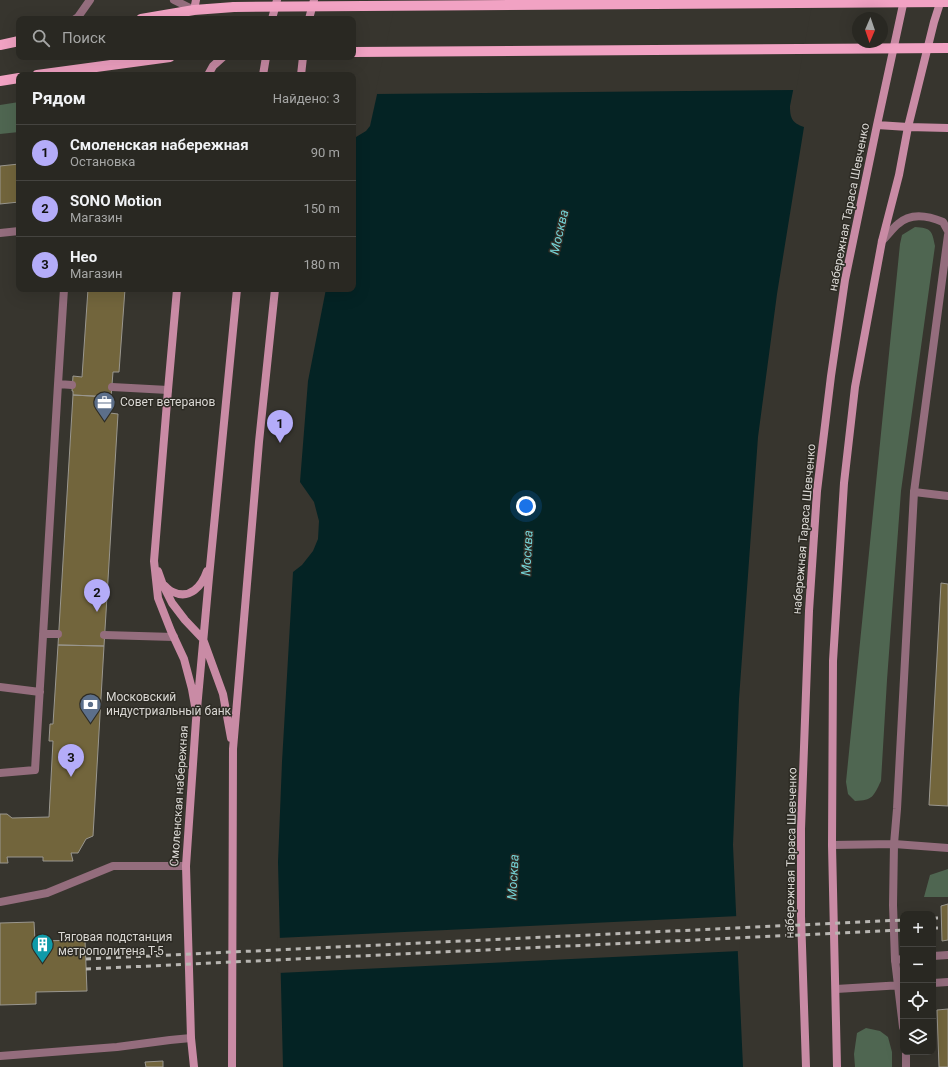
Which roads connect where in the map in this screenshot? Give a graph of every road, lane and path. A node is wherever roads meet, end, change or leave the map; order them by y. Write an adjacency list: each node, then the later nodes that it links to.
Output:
1 (90, 0): 10 (street)
2 (174, 0): 9 (street)
3 (196, 0): 9 (main road)
4 (277, 0): 12 (main road)
5 (314, 0): 13 (main road)
6 (904, 0): 28 (main road, набережная Тараса Шевченко)
7 (941, 0): 29 (main road)
8 (948, 2): 9 (main road, bridge)
9 (194, 10): 11 (main road)
10 (78, 16)
11 (158, 16)
12 (273, 16)
13 (310, 16)
14 (16, 41): 15 (main road)
15 (0, 44)
16 (948, 48): 17 (main road, bridge)
17 (356, 52)
18 (148, 60): 22 (main road)
19 (220, 60): 23 (main road)
20 (266, 60): 24 (main road)
21 (303, 60): 25 (main road)
22 (59, 72)
23 (210, 72)
24 (264, 72)
25 (301, 72)
26 (16, 78): 27 (main road)
27 (0, 81)
28 (877, 125): 29 (main road); 77 (main road, набережная Тараса Шевченко)
29 (908, 128): 30 (main road); 35 (main road)
30 (948, 128)
31 (16, 231): 33 (street)
32 (948, 231): 35 (street)
33 (0, 233)
34 (948, 235): 44 (street)
35 (882, 241): 60 (main road)
36 (64, 292): 40 (street)
37 (177, 292): 43 (main road)
38 (236, 292): 46 (main road, Смоленская набережная)
39 (275, 292): 57 (main road)
40 (58, 384): 41 (street); 49 (street)
41 (72, 385)
42 (112, 387): 43 (street)
43 (168, 390): 47 (main road)
44 (914, 492): 45 (street); 59 (street)
45 (948, 496)
46 (210, 559): 48 (main road); 53 (main road, Смоленская набережная)
47 (154, 561): 48 (main road); 52 (main road)
48 (163, 585): 53 (main road)
49 (43, 634): 50 (street); 55 (street)
50 (58, 634)
51 (104, 636): 52 (street)
52 (174, 637): 56 (main road)
53 (203, 639): 56 (main road, Смоленская набережная); 57 (main road)
54 (0, 688): 55 (street)
55 (40, 692): 58 (street)
56 (196, 720): 62 (main road, Смоленская набережная)
57 (233, 749): 76 (main road)
58 (0, 773)
59 (894, 844): 60 (street); 61 (street); 66 (street)
60 (832, 845): 71 (main road)
61 (948, 848)
62 (186, 866): 63 (street); 72 (main road, Смоленская набережная)
63 (0, 902)
64 (948, 955): 65 (street)
65 (936, 956)
66 (899, 959): 68 (street)
67 (948, 982): 69 (street)
68 (901, 983)
69 (936, 983)
70 (900, 985): 71 (street)
71 (836, 990): 78 (main road)
72 (191, 1038): 74 (street); 75 (main road, Смоленская набережная)
73 (906, 1055): 79 (street)
74 (0, 1056)
75 (194, 1067)
76 (232, 1067)
77 (806, 1067)
78 (837, 1067)
79 (906, 1067)

